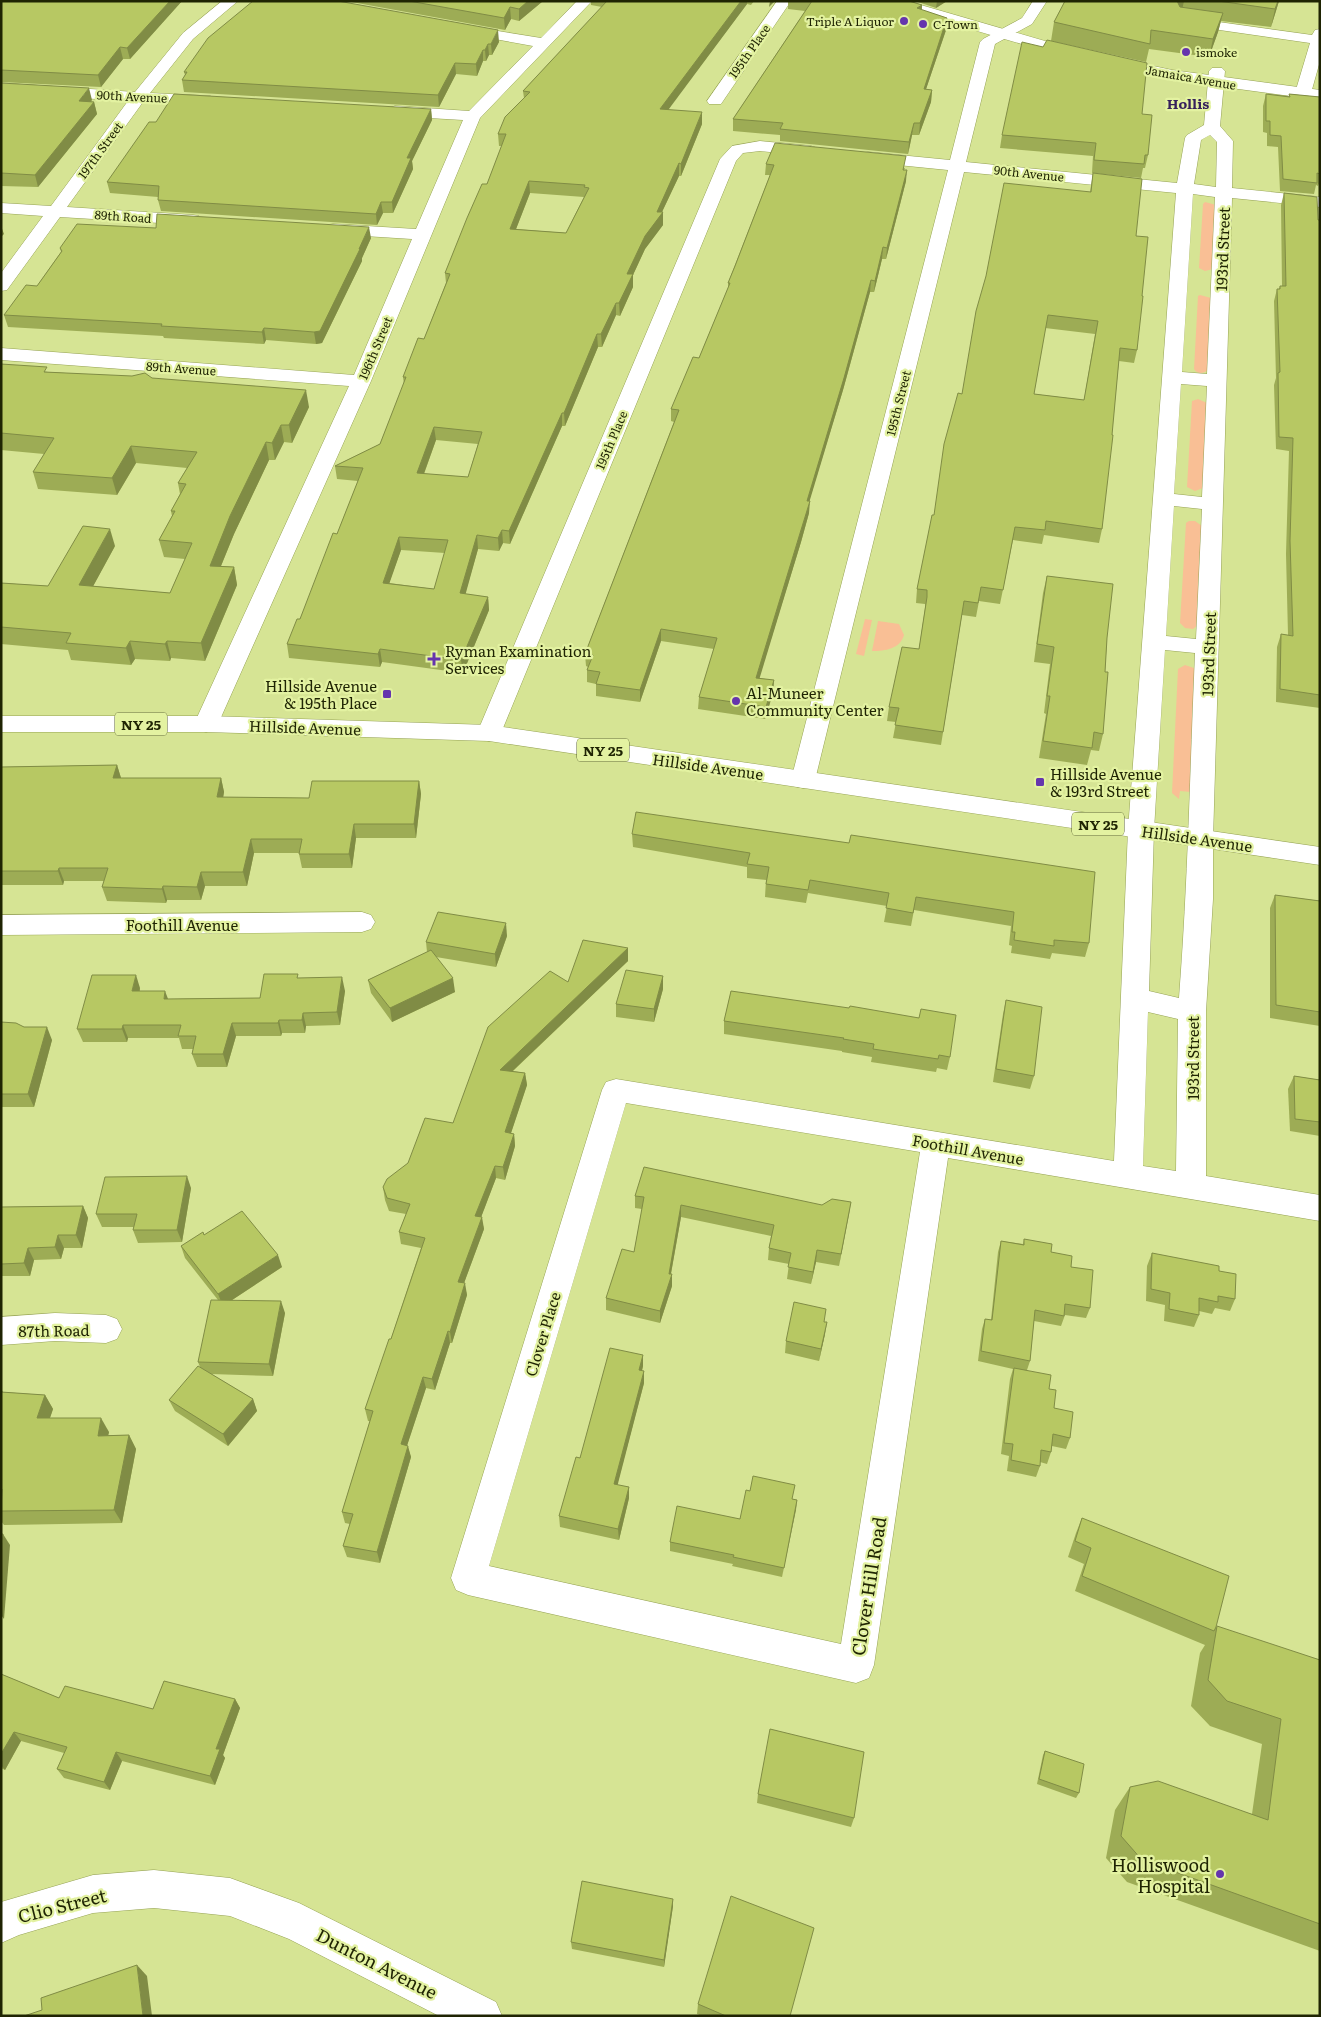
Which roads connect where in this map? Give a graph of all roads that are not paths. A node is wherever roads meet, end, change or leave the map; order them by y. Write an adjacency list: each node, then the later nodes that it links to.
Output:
1 (231, 1): 16 (street, 197th Street)
2 (585, 1): 11 (street, 196th Street)
3 (784, 1): 18 (street, 195th Place)
4 (890, 1): 9 (street, Jamaica Avenue)
5 (922, 1): 9 (street, Jamaica Avenue)
6 (1040, 1): 9 (street, 195th Street)
7 (1181, 21): 10 (street)
8 (446, 26): 11 (street)
9 (1014, 29): 12 (street, Jamaica Avenue); 24 (street, 195th Street)
10 (1319, 36): 13 (street)
11 (544, 43): 20 (street, 196th Street)
12 (1216, 76): 13 (street, Jamaica Avenue); 21 (street)
13 (1309, 87): 15 (street, Jamaica Avenue)
14 (1, 88): 16 (street, 90th Avenue)
15 (1320, 95)
16 (139, 96): 17 (street, 90th Avenue); 29 (street, 197th Street)
17 (222, 101)
18 (715, 102)
19 (379, 110): 20 (street)
20 (473, 116): 32 (street, 196th Street)
21 (1212, 127): 25 (street, 193rd Street); 26 (street, 193rd Street)
22 (828, 153): 45 (street, 195th Place)
23 (848, 155): 24 (street, 90th Avenue)
24 (956, 166): 25 (street, 90th Avenue); 46 (street, 195th Street)
25 (1185, 188): 26 (street, 90th Avenue); 33 (street, 193rd Street)
26 (1224, 192): 27 (street, 90th Avenue); 33 (street, 193rd Street)
27 (1320, 202)
28 (1, 208): 29 (street, 89th Road)
29 (56, 212): 30 (street, 89th Road); 34 (street, 197th Street)
30 (205, 221)
31 (312, 228): 32 (street)
32 (424, 235): 37 (street, 196th Street)
33 (1200, 282): 36 (street, 193rd Street); 38 (street, 193rd Street)
34 (1, 286)
35 (1, 354): 37 (street, 89th Avenue)
36 (1172, 377): 38 (street); 39 (street, 193rd Street)
37 (361, 381): 44 (street, 196th Street)
38 (1217, 381): 40 (street, 193rd Street)
39 (1164, 499): 40 (street); 41 (street, 193rd Street)
40 (1213, 504): 42 (street, 193rd Street)
41 (1155, 642): 42 (street); 47 (street, 193rd Street)
42 (1208, 648): 48 (street, 193rd Street)
43 (1, 724): 44 (street, Hillside Avenue / NY 25)
44 (206, 724): 45 (street, Hillside Avenue / NY 25)
45 (488, 733): 46 (street, Hillside Avenue / NY 25)
46 (803, 780): 47 (street, Hillside Avenue / NY 25)
47 (1141, 830): 48 (street, Hillside Avenue / NY 25); 52 (street, 193rd Street)
48 (1200, 839): 49 (street, Hillside Avenue / NY 25); 53 (street, 193rd Street)
49 (1320, 856)
50 (362, 922): 51 (street, Foothill Avenue)
51 (1, 925)
52 (1136, 999): 53 (street); 56 (street, 193rd Street)
53 (1192, 1011): 57 (street, 193rd Street)
54 (616, 1090): 55 (street, Foothill Avenue); 61 (street, Clover Place)
55 (936, 1143): 56 (street, Foothill Avenue); 61 (street, Clover Hill Road)
56 (1128, 1177): 57 (street, Foothill Avenue)
57 (1191, 1186): 58 (street, Foothill Avenue)
58 (1320, 1208)
59 (106, 1329): 60 (street, 87th Road)
60 (1, 1331)
61 (468, 1578)
62 (1, 1923): 63 (street, Clio Street)
63 (299, 1923): 64 (street, Dunton Avenue)
64 (482, 2016)

